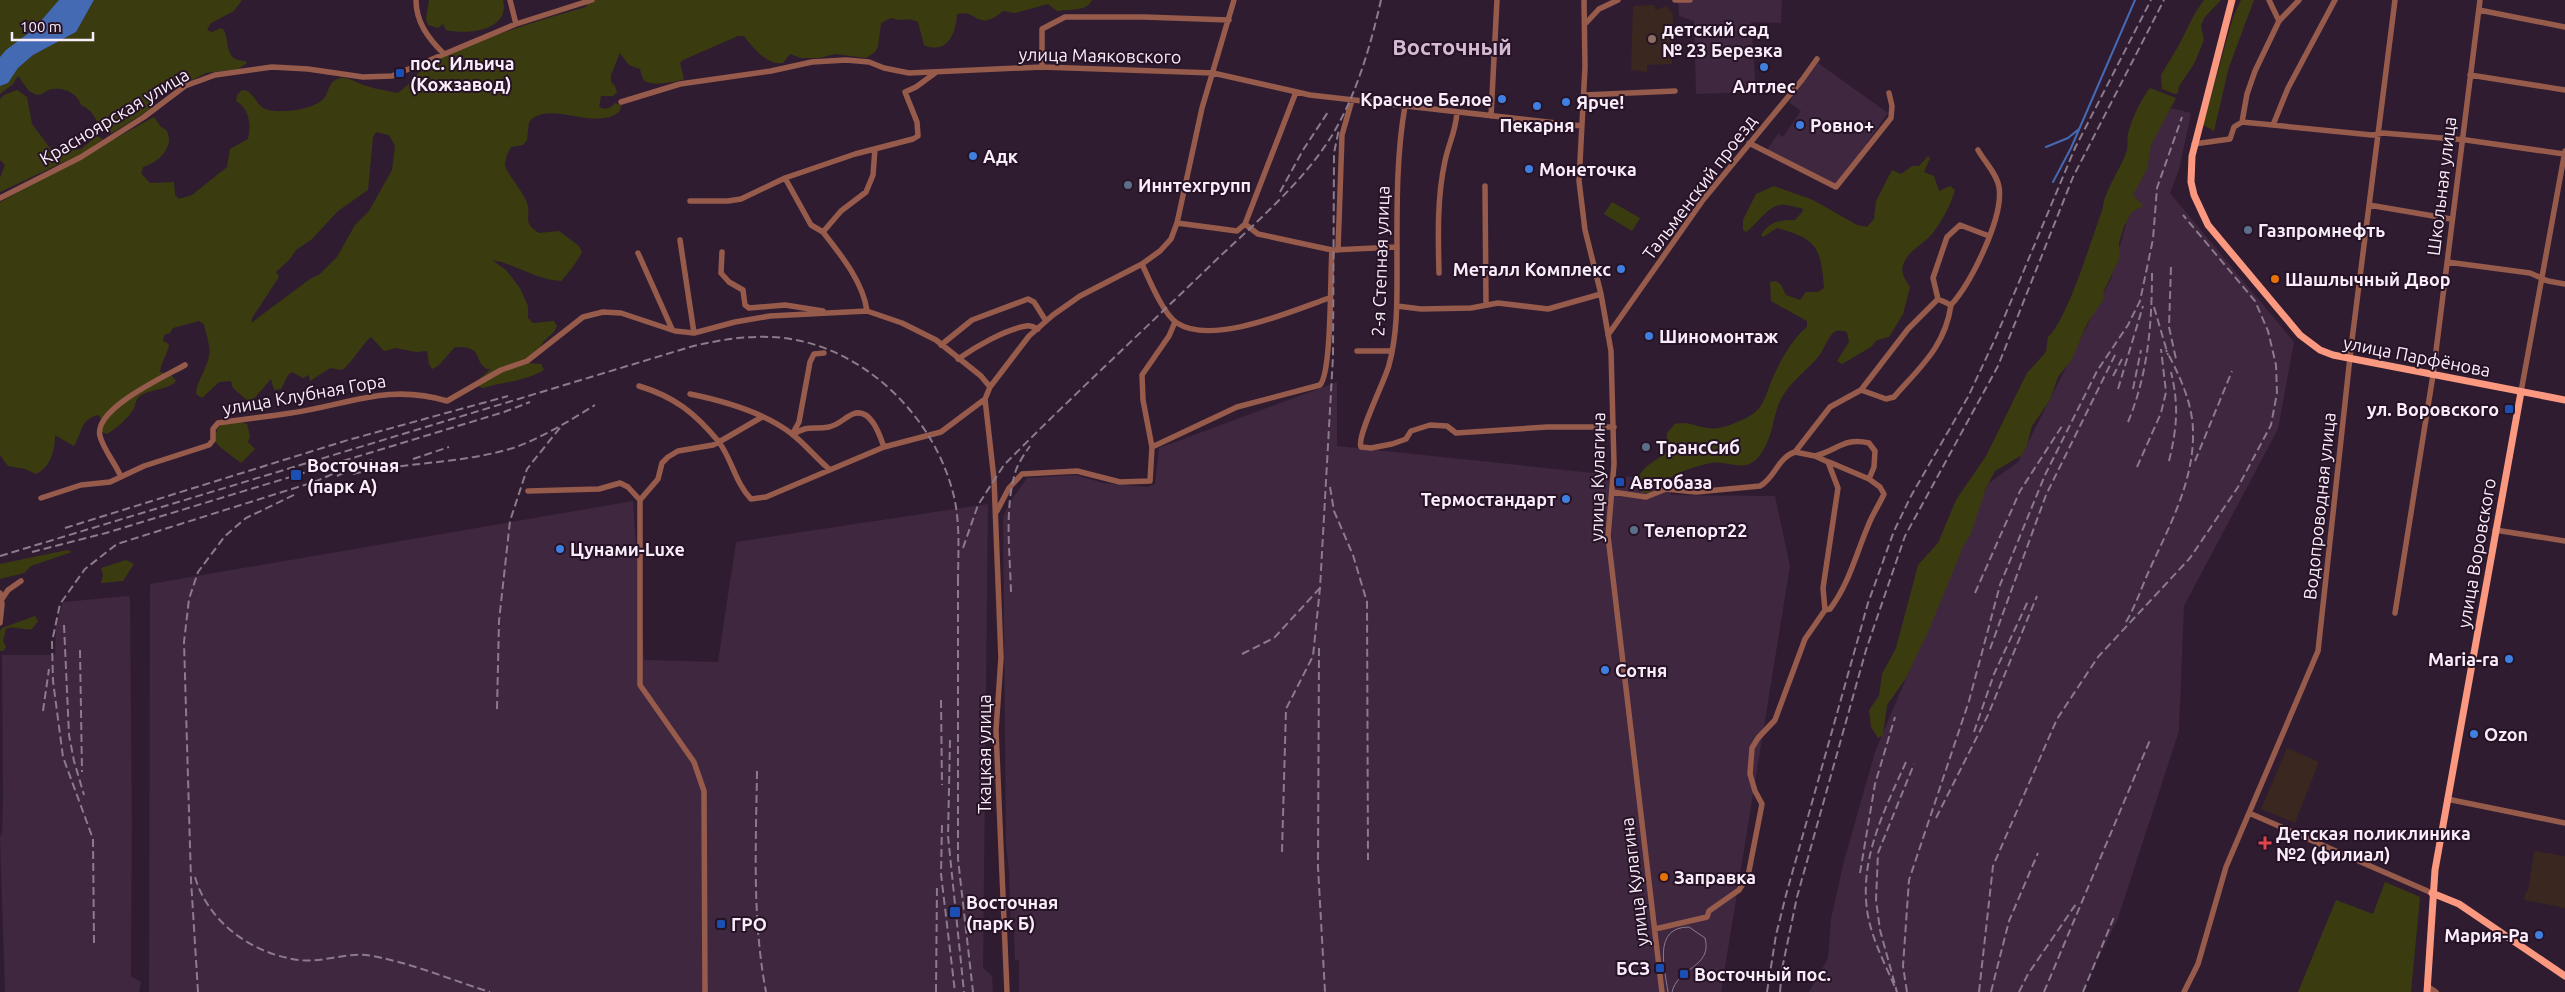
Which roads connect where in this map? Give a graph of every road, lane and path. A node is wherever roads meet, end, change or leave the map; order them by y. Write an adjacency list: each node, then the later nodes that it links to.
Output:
1 (416, 0): 24 (street)
2 (510, 0): 22 (street)
3 (592, 0): 16 (street, Красноярская улица)
4 (1234, 0): 19 (street)
5 (1496, 0): 39 (street)
6 (1584, 0): 21 (street, улица Кулагина)
7 (1618, 0): 17 (street)
8 (1675, 0): 9 (street)
9 (1690, 0)
10 (2232, 0): 46 (main road, улица Парфёнова)
11 (2269, 0): 20 (street)
12 (2299, 0): 20 (street)
13 (2335, 0): 41 (street)
14 (2395, 0): 43 (street, Водопроводная улица)
15 (2480, 0): 18 (street, Школьная улица)
16 (584, 1): 22 (street, Красноярская улица)
17 (1612, 1): 21 (street)
18 (2479, 10): 23 (street); 29 (street, Школьная улица)
19 (1229, 20): 26 (street); 28 (street)
20 (2279, 21): 40 (street)
21 (1586, 23): 34 (street, улица Кулагина)
22 (516, 24): 24 (street, Красноярская улица)
23 (2565, 27)
24 (443, 53): 52 (street, Красноярская улица)
25 (1817, 59): 45 (street, Тальменский проезд)
26 (1042, 67): 27 (street, улица Маяковского); 28 (street, улица Маяковского)
27 (935, 73): 36 (street, улица Маяковского); 47 (street)
28 (1213, 73): 32 (street, улица Маяковского); 56 (street)
29 (2470, 75): 30 (street); 44 (street, Школьная улица)
30 (2565, 90)
31 (1675, 91): 34 (street)
32 (1296, 92): 35 (street, улица Маяковского); 57 (street)
33 (1889, 93): 45 (street)
34 (1584, 95): 42 (street, улица Кулагина)
35 (1352, 100): 37 (street, улица Маяковского); 62 (street)
36 (621, 102)
37 (1405, 106): 38 (street, улица Маяковского); 61 (street, 2-я Степная улица)
38 (1457, 113): 39 (street, улица Маяковского); 67 (street)
39 (1491, 116): 42 (street, улица Маяковского)
40 (2242, 122): 41 (street); 46 (street)
41 (2273, 125): 43 (street)
42 (1582, 126): 70 (street, улица Кулагина)
43 (2378, 134): 44 (street); 54 (street, Водопроводная улица)
44 (2462, 141): 49 (street); 55 (street, Школьная улица)
45 (1749, 144): 83 (street, Тальменский проезд)
46 (2194, 144): 89 (main road, улица Парфёнова)
47 (875, 149): 50 (street); 58 (street)
48 (1978, 150): 59 (street)
49 (2565, 152): 68 (street, улица Воровского)
50 (785, 178): 53 (street); 58 (street)
51 (1485, 186): 73 (street)
52 (0, 198)
53 (690, 201)
54 (2369, 205): 55 (street); 89 (street, Водопроводная улица)
55 (2451, 219): 65 (street, Школьная улица)
56 (1177, 223): 57 (street); 66 (street)
57 (1245, 224): 62 (street)
58 (823, 232): 76 (street)
59 (1989, 236): 72 (street); 74 (street)
60 (680, 240): 82 (street)
61 (1397, 247): 62 (street); 75 (street, 2-я Степная улица)
62 (1335, 250): 71 (street)
63 (722, 252): 77 (street)
64 (638, 253): 80 (street)
65 (2447, 262): 68 (street); 91 (street, Школьная улица)
66 (1142, 264): 78 (street); 79 (street)
67 (1439, 273)
68 (2540, 278): 69 (street); 95 (street, улица Воровского)
69 (2565, 284)
70 (1601, 294): 73 (street); 83 (street, улица Кулагина)
71 (1329, 298): 79 (street); 104 (street)
72 (1938, 299): 74 (street); 94 (street)
73 (1486, 305): 75 (street)
74 (1951, 305): 94 (street)
75 (1397, 306): 86 (street, 2-я Степная улица)
76 (867, 311): 77 (street); 84 (street)
77 (831, 312): 82 (street)
78 (1046, 321): 81 (street); 84 (street)
79 (1175, 322): 104 (street)
80 (672, 329): 82 (street); 109 (street, улица Клубная Гора)
81 (1038, 329): 88 (street); 93 (street)
82 (694, 333)
83 (1608, 335): 100 (street, улица Кулагина)
84 (941, 345): 88 (street)
85 (1357, 351): 86 (street)
86 (1391, 351): 100 (street, 2-я Степная улица)
87 (824, 353): 101 (street)
88 (958, 359): 93 (street)
89 (2350, 360): 91 (main road, улица Парфёнова); 124 (street, Водопроводная улица)
90 (185, 365): 109 (street)
91 (2433, 375): 95 (main road, улица Парфёнова); 121 (street, Школьная улица)
92 (638, 386): 102 (street)
93 (990, 387): 97 (street)
94 (1860, 390): 105 (street)
95 (2520, 392): 98 (main road, улица Парфёнова); 116 (main road, улица Воровского)
96 (690, 394): 99 (street)
97 (985, 399): 103 (street); 115 (street, Ткацкая улица)
98 (2565, 400)
99 (762, 417): 101 (street); 102 (street)
100 (1614, 427): 112 (street, улица Кулагина)
101 (792, 434): 103 (street); 108 (street)
102 (719, 442): 108 (street); 114 (street)
103 (884, 447): 108 (street)
104 (1152, 447): 115 (street)
105 (1795, 452): 106 (street); 112 (street)
106 (1815, 456): 107 (street); 110 (street)
107 (1828, 462): 110 (street); 120 (street)
108 (829, 469)
109 (121, 478): 113 (street, улица Клубная Гора)
110 (1869, 479): 120 (street)
111 (528, 491): 114 (street)
112 (1612, 492): 127 (street, улица Кулагина)
113 (41, 498)
114 (640, 500): 130 (street)
115 (995, 515): 131 (street, Ткацкая улица)
116 (2495, 530): 117 (street); 123 (main road, улица Воровского)
117 (2565, 542)
118 (22, 581): 119 (street)
119 (1, 596): 122 (street)
120 (1825, 610): 127 (street)
121 (2395, 613)
122 (0, 623)
123 (2447, 799): 125 (street); 126 (main road, улица Воровского)
124 (2249, 813): 126 (street); 133 (street, Водопроводная улица)
125 (2565, 824)
126 (2432, 892): 128 (main road); 129 (main road, улица Воровского)
127 (1655, 928): 132 (street, улица Кулагина)
128 (2565, 976)
129 (2427, 989): 134 (street)
130 (704, 992)
131 (1007, 992)
132 (1662, 992)
133 (2184, 992)
134 (2436, 992)

